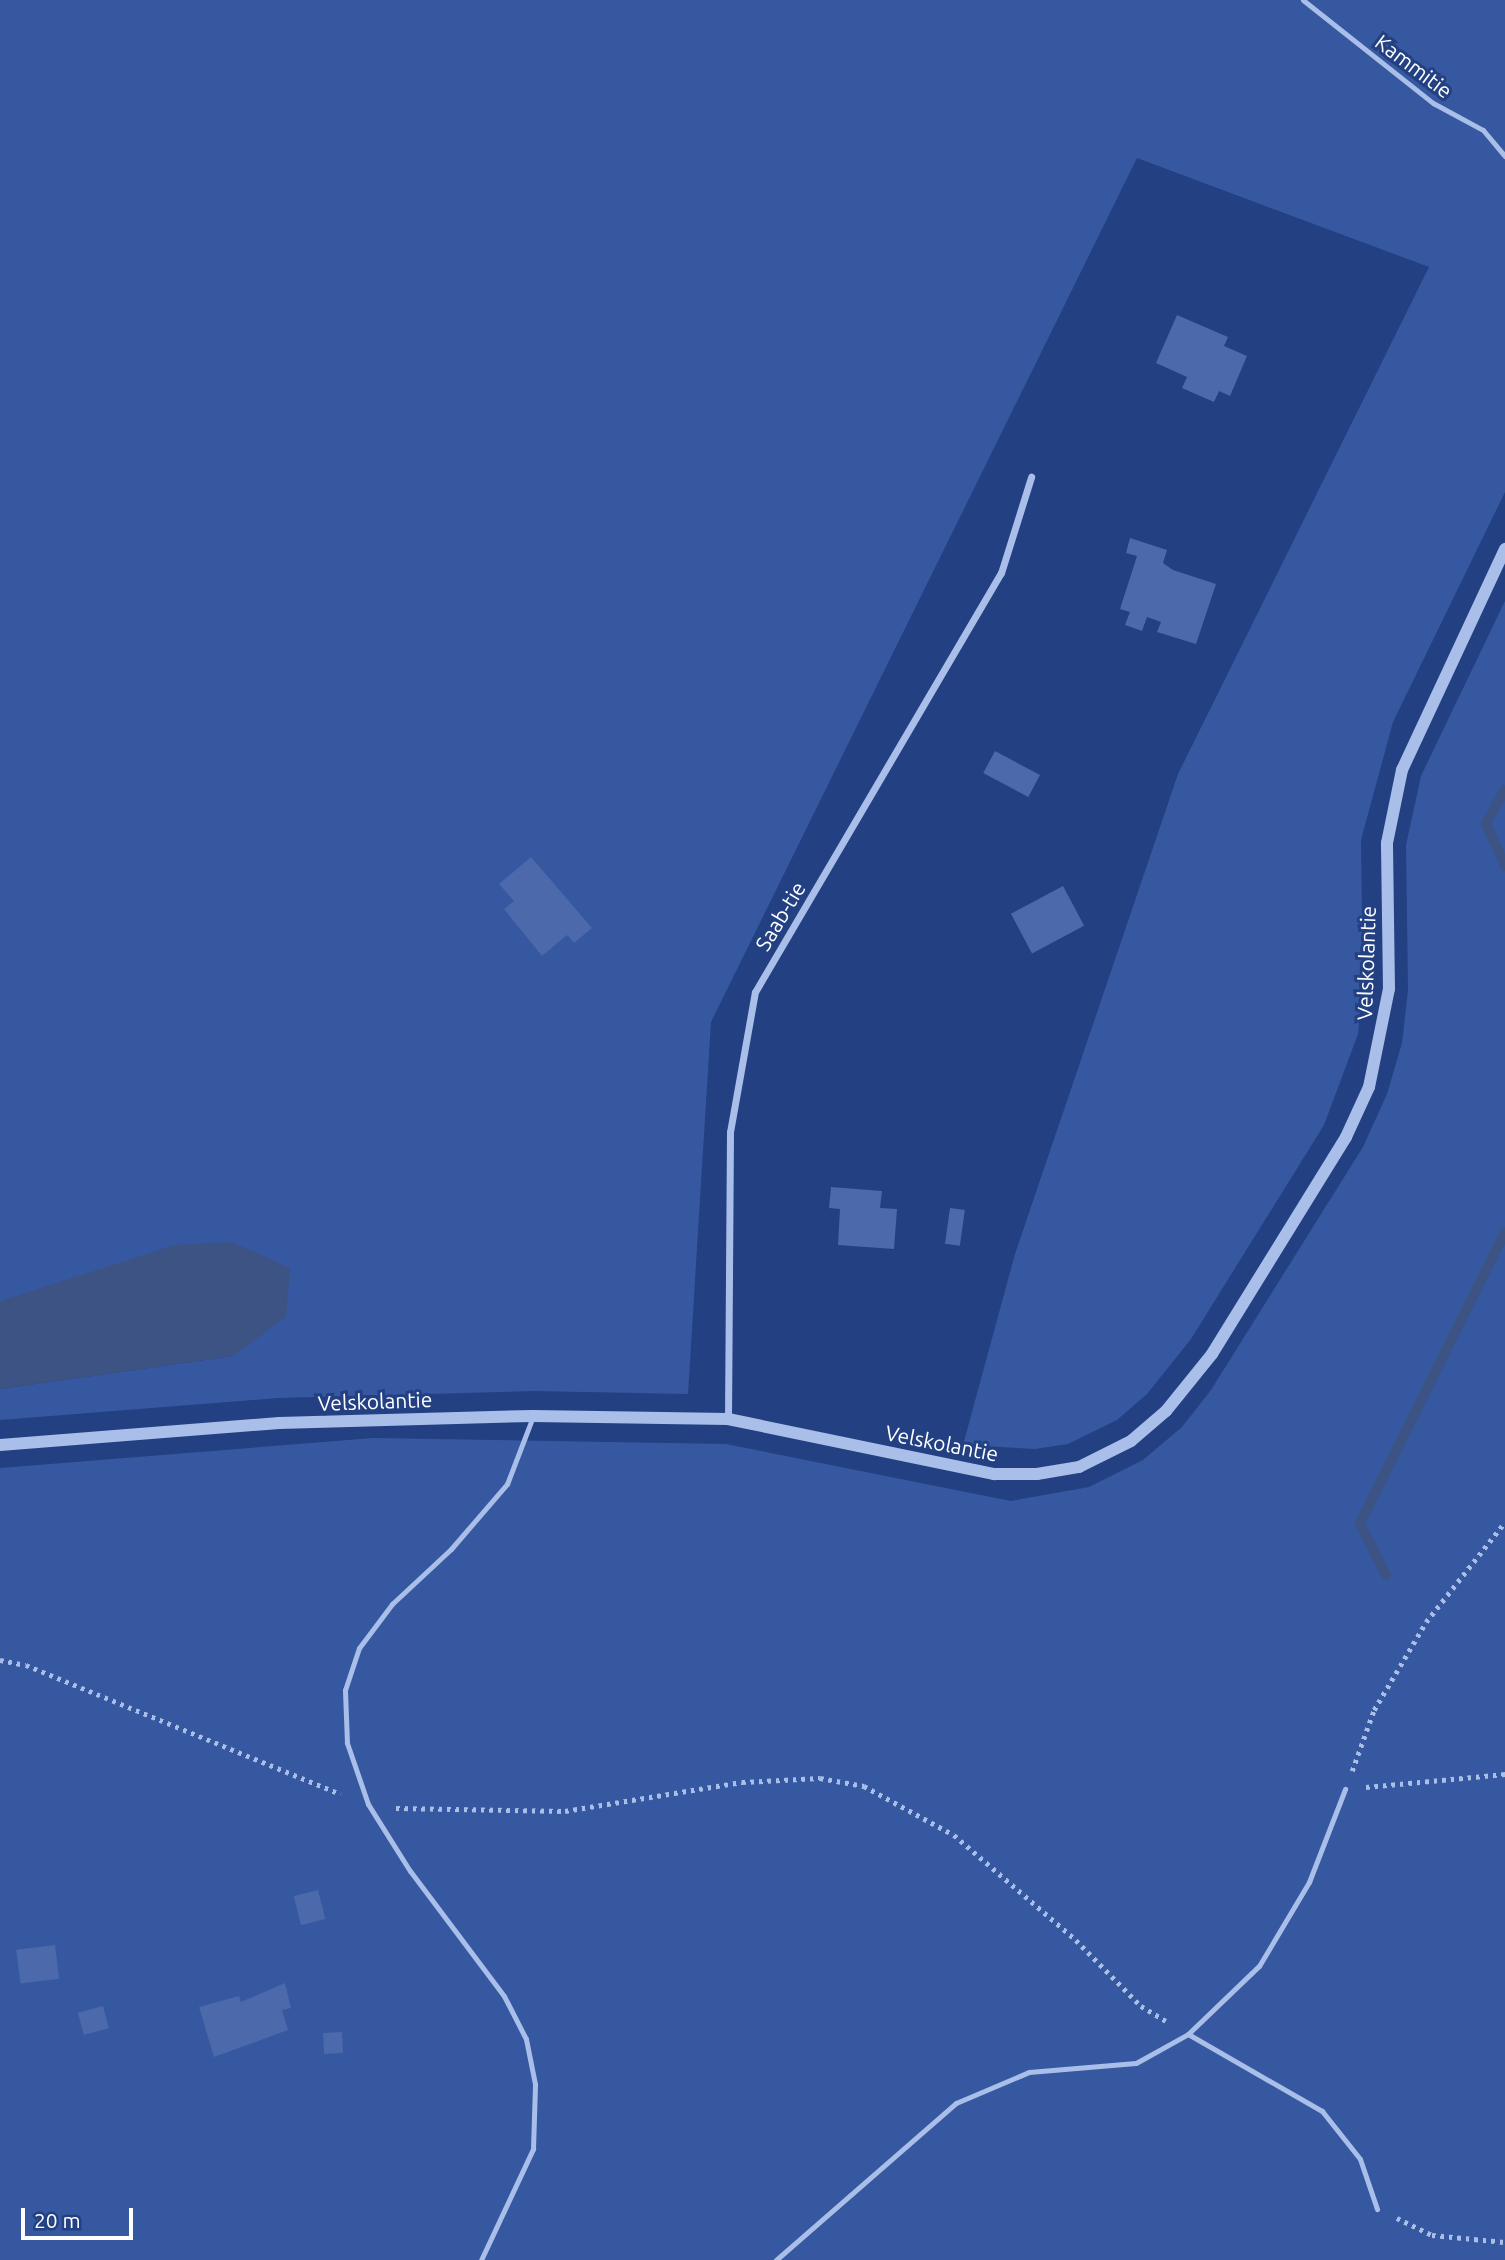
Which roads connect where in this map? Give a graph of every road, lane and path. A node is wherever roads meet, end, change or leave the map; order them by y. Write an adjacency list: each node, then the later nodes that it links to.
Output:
1 (1303, 0): 2 (lane, Kammitie)
2 (1505, 156)
3 (1031, 477): 6 (street, Saab-tie)
4 (1505, 549): 6 (street, Velskolantie)
5 (533, 1416): 6 (street, Velskolantie); 7 (street, Velskolantie); 12 (lane)
6 (728, 1419)
7 (0, 1446)
8 (1505, 1522): 11 (path)
9 (0, 1660): 12 (path)
10 (1505, 1774): 11 (path)
11 (1345, 1789): 13 (lane)
12 (368, 1804): 13 (path); 16 (lane)
13 (1188, 2034): 14 (lane); 17 (lane)
14 (1377, 2208): 15 (path)
15 (1505, 2242)
16 (481, 2260)
17 (776, 2260)

